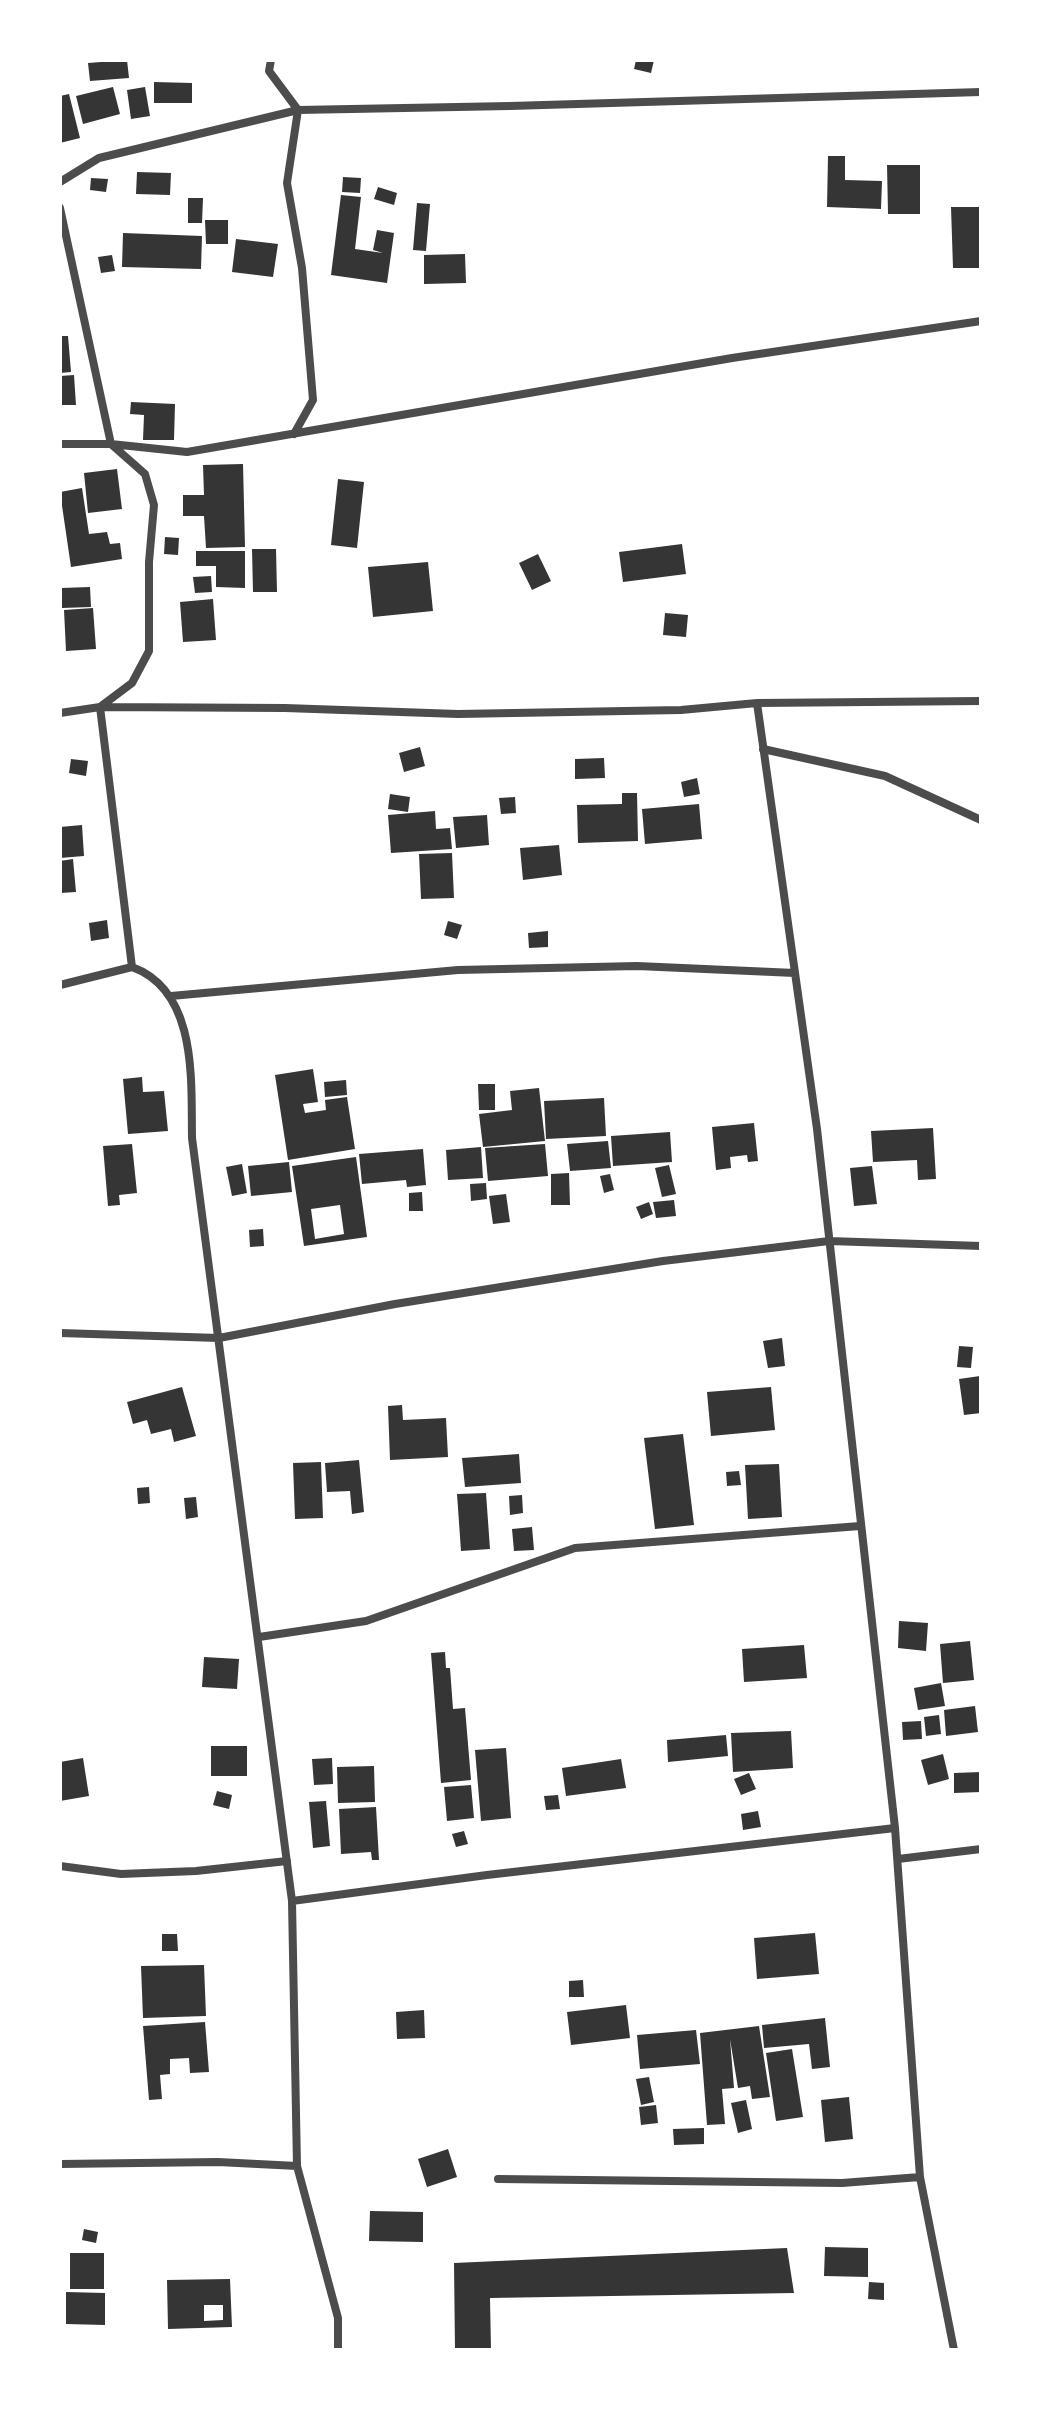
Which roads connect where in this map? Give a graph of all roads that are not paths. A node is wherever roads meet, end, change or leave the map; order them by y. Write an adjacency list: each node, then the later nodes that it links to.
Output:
1 (271, 60): 3 (street)
2 (981, 92): 3 (street)
3 (298, 110): 4 (street); 7 (street)
4 (60, 182)
5 (60, 208): 9 (street)
6 (981, 321): 7 (street)
7 (294, 434): 9 (street)
8 (60, 444): 9 (street)
9 (111, 444): 12 (street)
10 (981, 701): 11 (street)
11 (757, 703): 12 (street); 14 (street)
12 (100, 707): 13 (street); 16 (street)
13 (60, 713)
14 (763, 749): 15 (street); 17 (street)
15 (981, 820)
16 (132, 967): 18 (street); 19 (street)
17 (795, 973): 19 (street); 20 (street)
18 (60, 985)
19 (171, 996): 23 (street)
20 (829, 1241): 21 (street); 23 (street); 24 (street)
21 (981, 1246)
22 (60, 1333): 23 (street)
23 (219, 1338): 25 (street)
24 (860, 1526): 25 (street); 26 (street)
25 (259, 1637): 29 (street)
26 (895, 1828): 28 (street); 31 (street)
27 (981, 1849): 28 (street)
28 (898, 1859): 34 (street)
29 (287, 1861): 30 (street); 31 (street)
30 (60, 1866)
31 (292, 1901): 33 (street)
32 (60, 2164): 33 (street)
33 (297, 2166): 36 (street)
34 (920, 2177): 35 (street); 37 (street)
35 (498, 2179)
36 (338, 2350)
37 (954, 2350)

